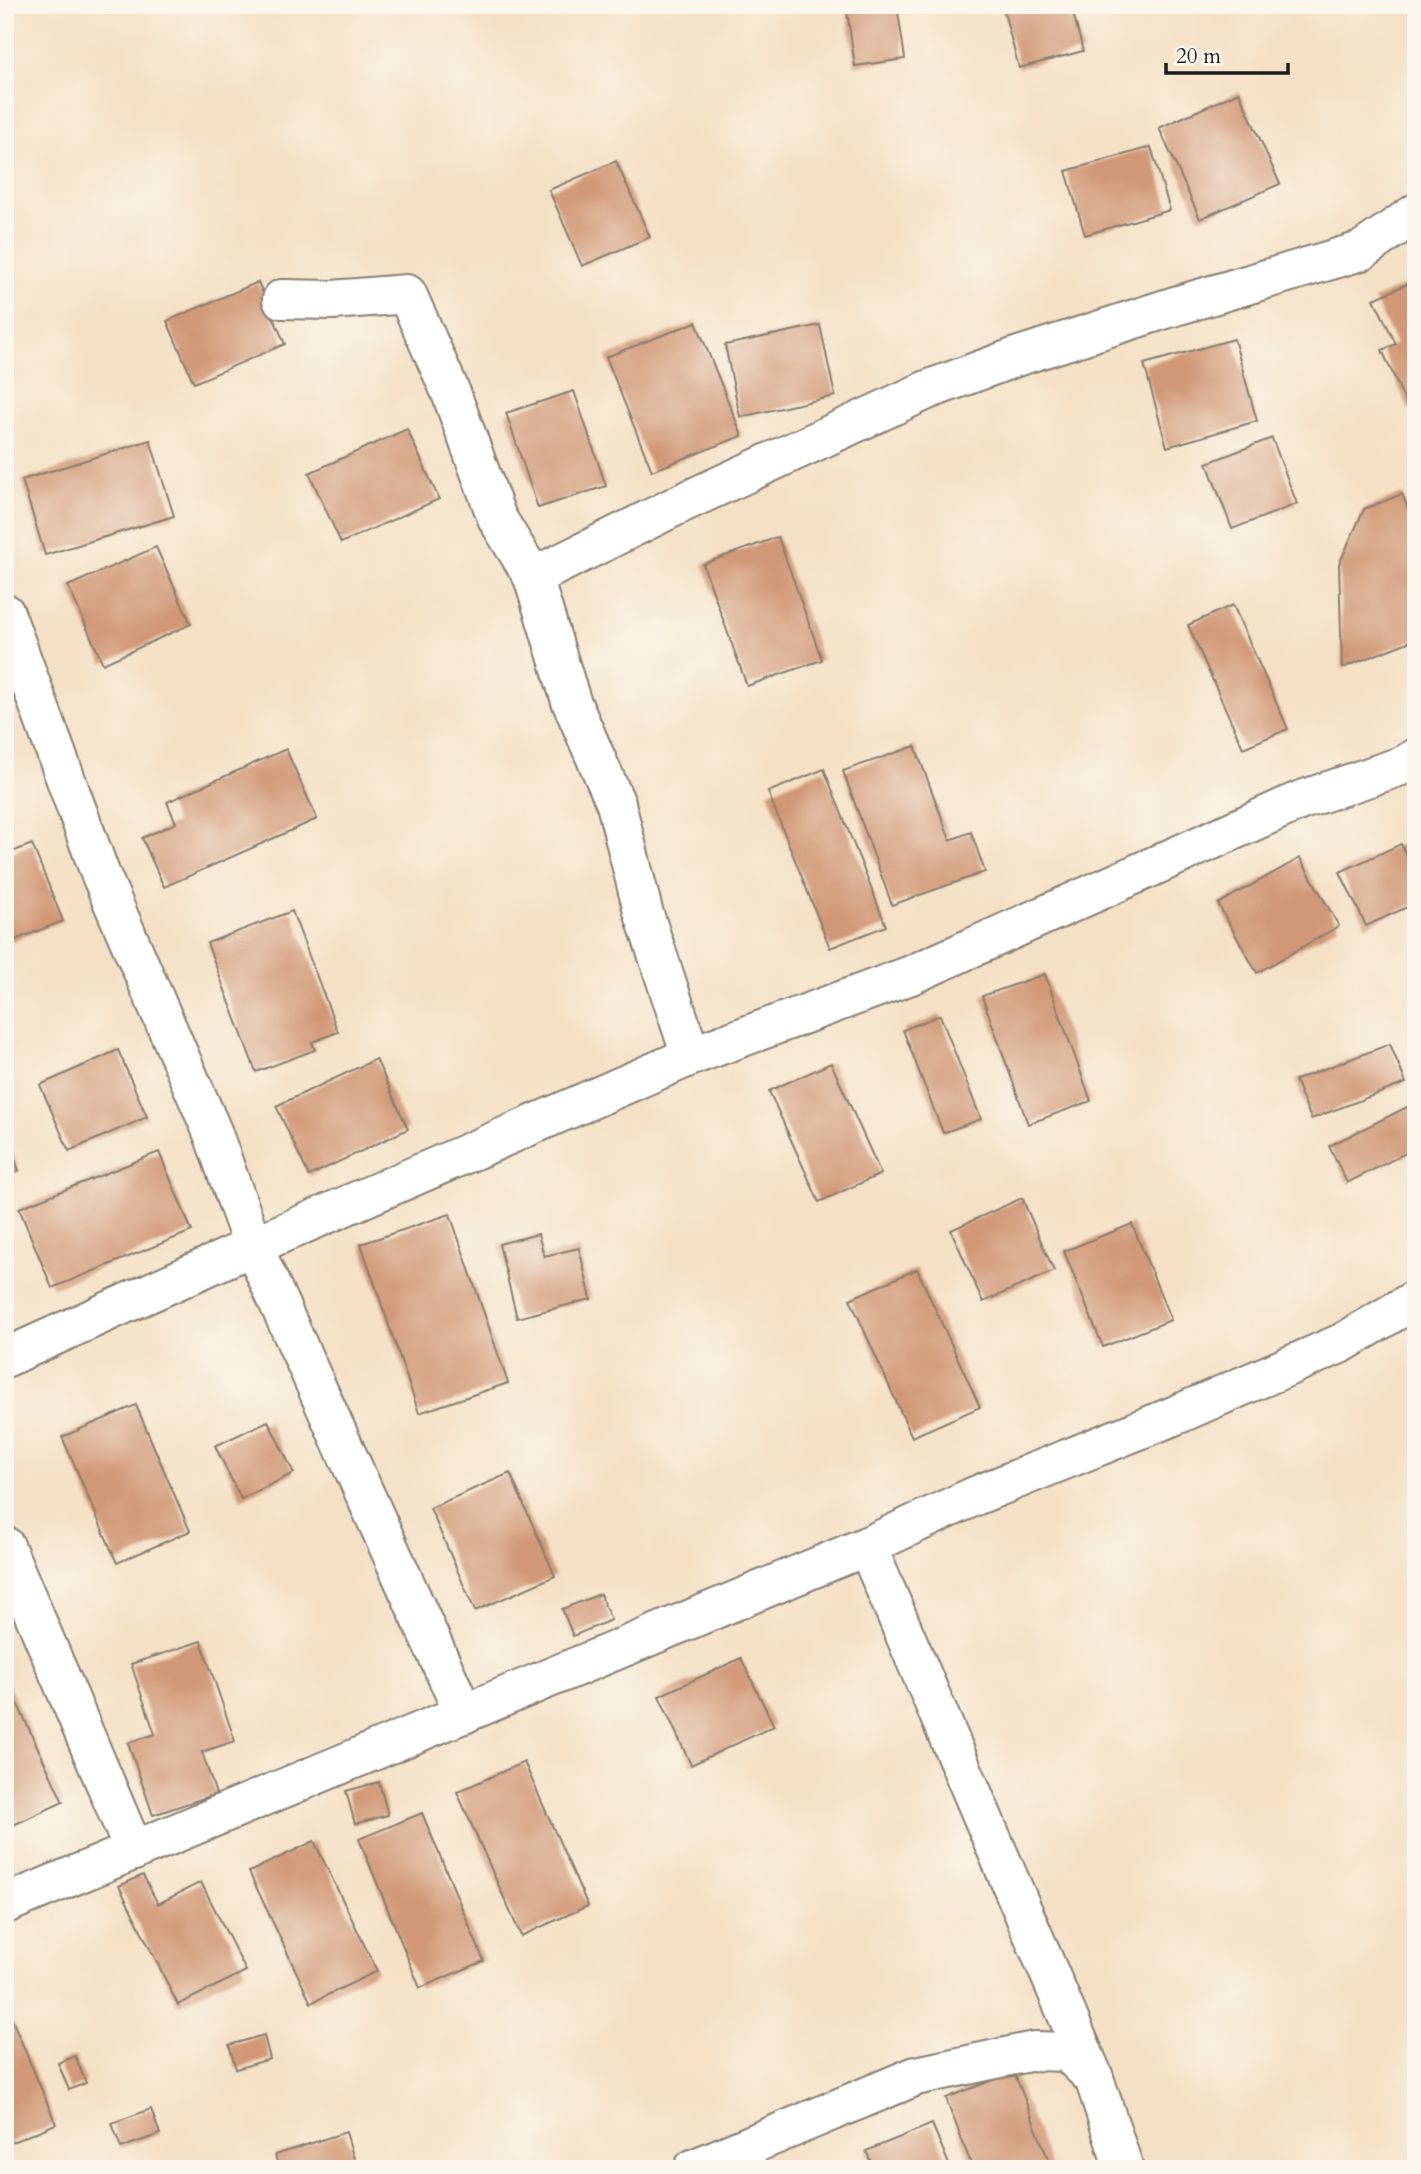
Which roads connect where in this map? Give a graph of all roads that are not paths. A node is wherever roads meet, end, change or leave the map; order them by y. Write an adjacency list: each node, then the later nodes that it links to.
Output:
1 (1416, 213): 3 (street)
2 (282, 299): 3 (street)
3 (533, 577): 6 (street)
4 (5, 613): 7 (street)
5 (1416, 758): 6 (street)
6 (691, 1056): 7 (street)
7 (253, 1246): 9 (street); 12 (street)
8 (1416, 1299): 11 (street)
9 (5, 1358)
10 (5, 1546): 13 (street)
11 (867, 1546): 12 (street); 15 (street)
12 (464, 1714): 13 (street)
13 (134, 1851): 14 (street)
14 (5, 1905)
15 (1094, 2078): 16 (street); 17 (street)
16 (693, 2169)
17 (1124, 2169)

